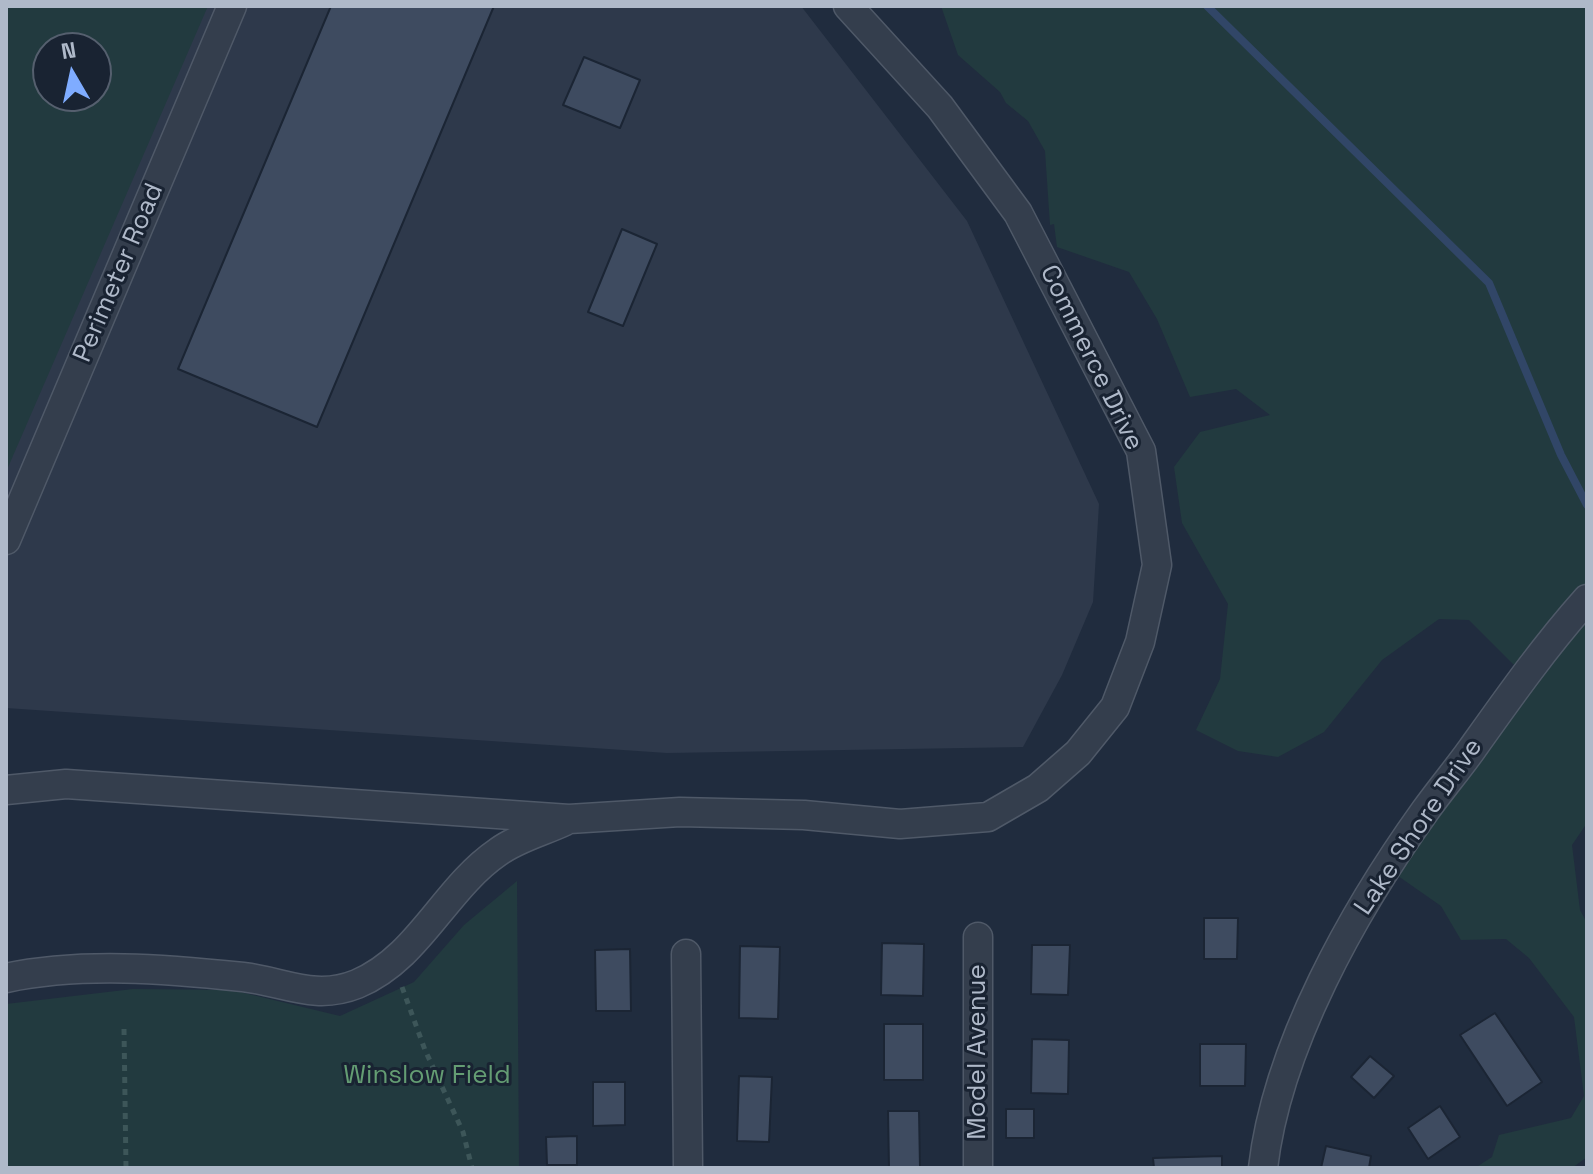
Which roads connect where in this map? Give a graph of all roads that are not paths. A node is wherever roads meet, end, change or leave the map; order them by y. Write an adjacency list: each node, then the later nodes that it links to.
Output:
1 (232, 6): 3 (street, Perimeter Road)
2 (848, 6): 6 (street, Commerce Drive)
3 (6, 540)
4 (1587, 599): 12 (street, Lake Shore Drive)
5 (6, 790): 6 (street)
6 (569, 819): 9 (street)
7 (978, 937): 11 (street, Model Avenue)
8 (686, 954): 10 (street)
9 (6, 978)
10 (688, 1168)
11 (978, 1168)
12 (1263, 1168)

